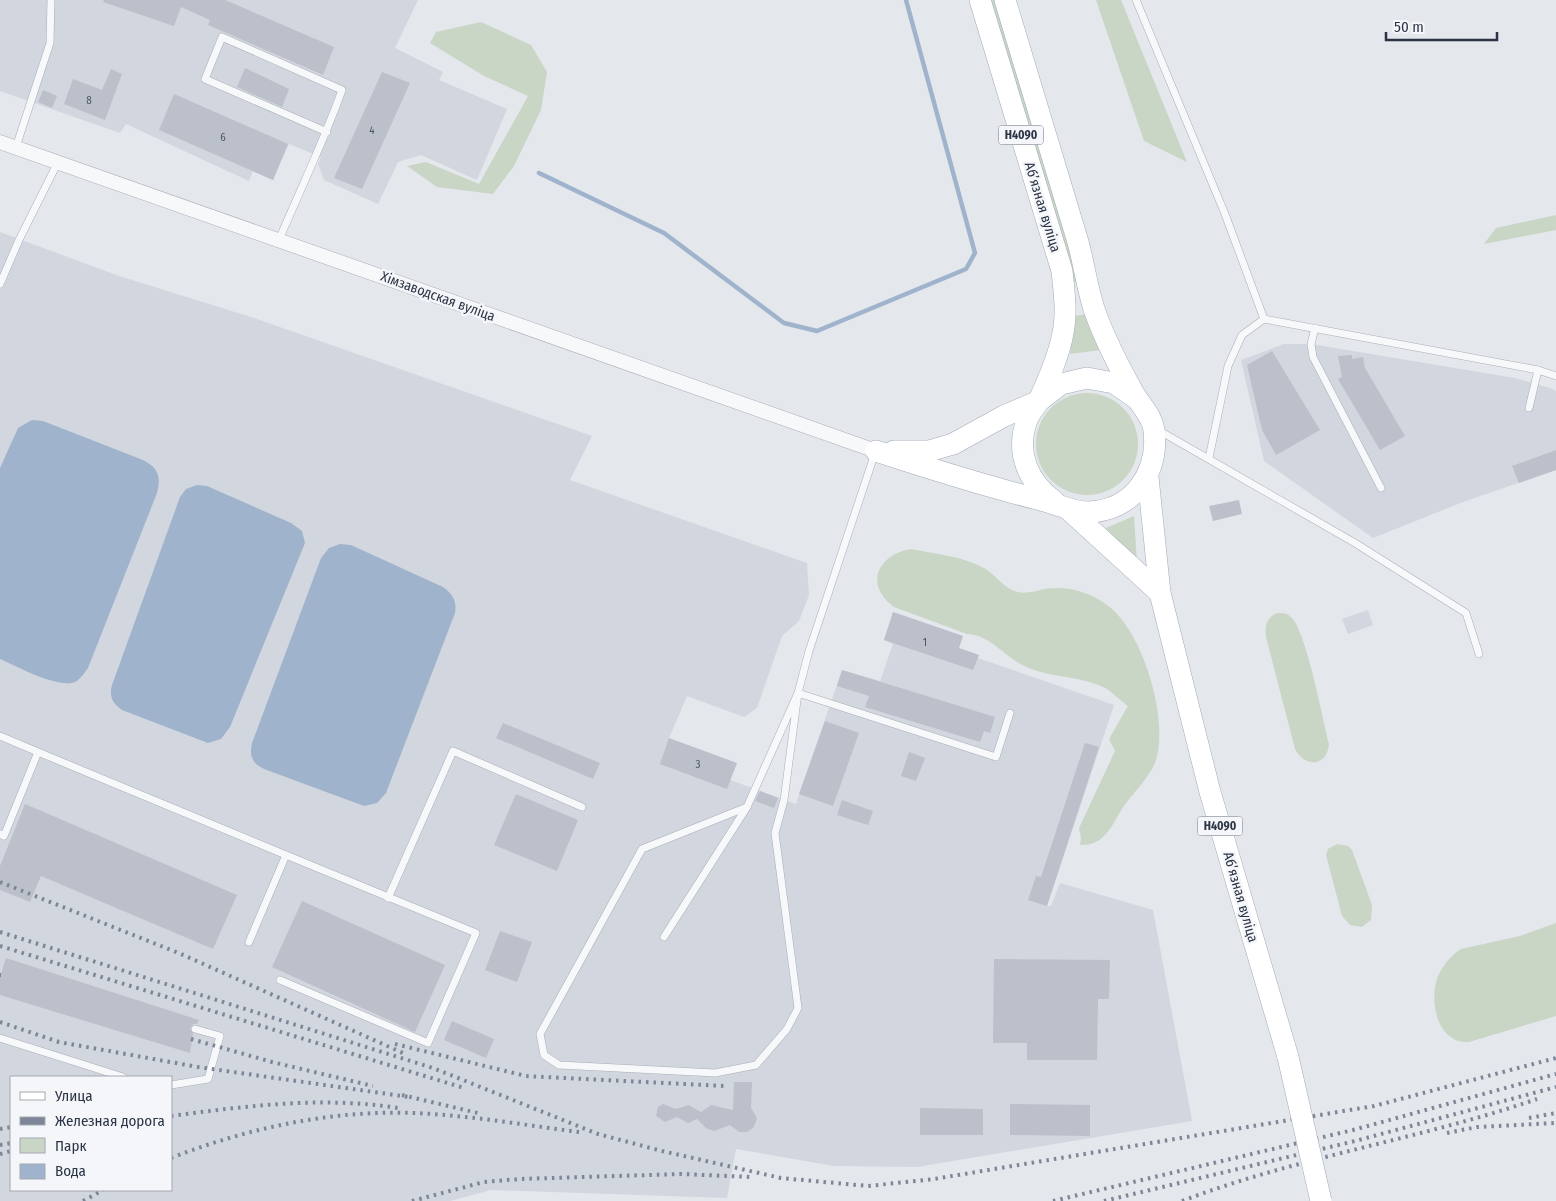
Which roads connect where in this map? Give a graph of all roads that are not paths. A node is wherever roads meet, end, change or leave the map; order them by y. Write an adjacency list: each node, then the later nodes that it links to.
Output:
1 (51, 0): 7 (lane)
2 (980, 0): 16 (main road, Абʼязная вуліца / Н4090)
3 (1006, 0): 15 (main road, Абʼязная вуліца / Н4090)
4 (1136, 0): 11 (lane)
5 (327, 132): 5 (lane); 9 (lane)
6 (0, 142): 7 (street, Хімзаводская вуліца)
7 (16, 147): 8 (street, Хімзаводская вуліца)
8 (58, 162): 9 (street, Хімзаводская вуліца); 10 (lane)
9 (279, 240): 19 (street, Хімзаводская вуліца)
10 (0, 284)
11 (1264, 319): 12 (lane); 20 (lane)
12 (1315, 328): 13 (lane); 22 (lane)
13 (1538, 370): 14 (lane); 17 (lane)
14 (1556, 376)
15 (1136, 398): 16 (main road, Н4090); 18 (main road, Н4090)
16 (1039, 401): 19 (main road); 23 (main road, Н4090)
17 (1529, 408)
18 (1154, 428): 20 (lane); 21 (main road, Н4090)
19 (876, 451): 23 (main road); 26 (lane)
20 (1210, 458): 25 (lane)
21 (1148, 477): 23 (main road, Н4090); 24 (main road, Н4090)
22 (1381, 488)
23 (1063, 506): 24 (main road, Н4090)
24 (1160, 592): 42 (main road, Абʼязная вуліца / Н4090, bridge)
25 (1479, 654)
26 (798, 693): 27 (lane); 31 (lane); 31 (lane)
27 (1010, 713)
28 (0, 736): 29 (lane)
29 (38, 752): 32 (lane); 33 (lane)
30 (582, 807): 34 (lane)
31 (747, 807): 35 (lane)
32 (0, 834)
33 (286, 855): 34 (lane); 36 (lane)
34 (388, 898): 37 (lane)
35 (664, 937)
36 (249, 942)
37 (280, 980)
38 (195, 1029): 41 (lane)
39 (0, 1038): 40 (lane)
40 (120, 1076)
41 (172, 1085)
42 (1321, 1201)

